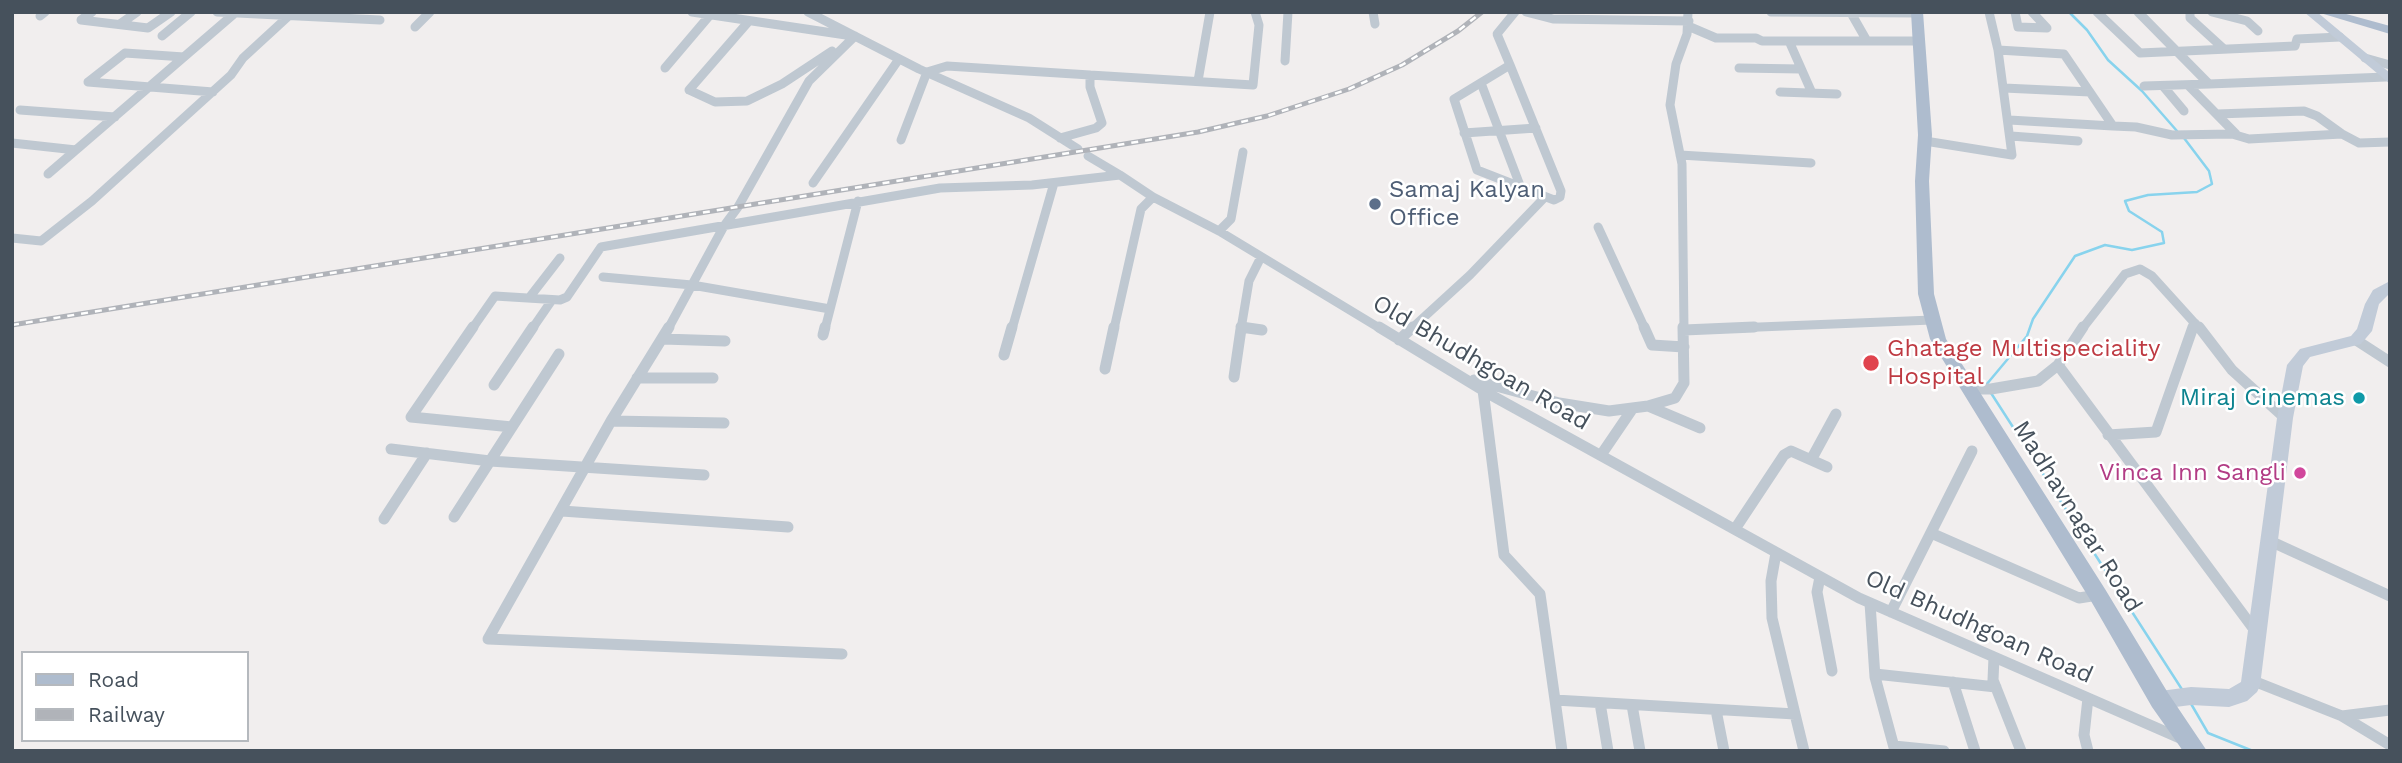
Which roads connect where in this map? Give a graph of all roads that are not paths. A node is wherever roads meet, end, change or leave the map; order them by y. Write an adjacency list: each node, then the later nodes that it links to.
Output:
1 (92, 12): 35 (street)
2 (137, 12): 35 (street)
3 (171, 12): 35 (street)
4 (191, 12): 40 (street)
5 (217, 12): 25 (street)
6 (429, 12): 37 (street)
7 (692, 12): 30 (street)
8 (808, 12): 41 (street)
9 (1210, 12): 59 (street)
10 (1255, 12): 59 (street)
11 (1288, 12): 51 (street)
12 (1373, 12): 36 (street)
13 (1515, 12): 52 (street)
14 (1526, 12): 31 (street)
15 (1771, 12): 26 (street)
16 (1989, 12): 47 (street)
17 (2015, 12): 18 (street)
18 (2032, 12)
19 (2097, 12): 48 (street)
20 (2138, 12): 48 (street)
21 (2190, 12): 46 (street)
22 (2212, 12): 39 (street)
23 (2310, 12): 42 (street)
24 (2323, 12): 38 (main road)
25 (234, 13): 29 (street); 49 (street)
26 (1802, 13): 27 (street)
27 (1854, 13): 28 (street); 44 (street)
28 (1917, 13): 45 (main road, Madhavnagar Road)
29 (291, 14): 32 (street); 67 (street)
30 (710, 15): 34 (street); 53 (street)
31 (1592, 16): 33 (street)
32 (380, 20)
33 (1688, 20): 43 (street); 93 (street)
34 (749, 21): 41 (street); 41 (street)
35 (120, 24)
36 (1375, 24)
37 (415, 27)
38 (2390, 30)
39 (2258, 31)
40 (162, 36)
41 (855, 36): 50 (street); 104 (street)
42 (2340, 37): 46 (street); 57 (street)
43 (1789, 41): 44 (street); 55 (street)
44 (1867, 41): 45 (street)
45 (1919, 41): 86 (main road, Madhavnagar Road)
46 (2224, 49): 48 (street)
47 (1998, 50): 66 (street); 70 (street)
48 (2176, 51): 61 (street)
49 (184, 57): 65 (street); 65 (street)
50 (899, 59): 56 (street); 98 (street)
51 (1285, 61)
52 (1510, 65): 60 (street); 78 (street)
53 (665, 68)
54 (1739, 68): 55 (street)
55 (1801, 69): 69 (street)
56 (927, 72): 58 (street); 84 (street); 85 (street)
57 (2389, 74): 61 (street)
58 (1090, 75): 59 (street); 84 (street)
59 (1198, 81)
60 (1481, 82): 79 (street); 80 (street)
61 (2209, 84): 62 (street)
62 (2188, 85): 64 (street); 74 (street)
63 (2144, 86): 64 (street)
64 (2163, 86): 73 (street)
65 (150, 87): 67 (street); 75 (street)
66 (2004, 88): 70 (street); 76 (street)
67 (213, 92): 107 (street)
68 (1780, 92): 69 (street)
69 (1812, 93): 71 (street)
70 (2090, 93): 77 (street)
71 (1837, 94)
72 (20, 110): 75 (street)
73 (2184, 111)
74 (2217, 114): 81 (street); 82 (street)
75 (115, 117): 91 (street)
76 (2009, 120): 77 (street); 83 (street)
77 (2113, 126): 81 (street)
78 (1535, 128): 79 (street); 102 (street)
79 (1499, 130): 80 (street); 100 (street)
80 (1464, 133): 100 (street)
81 (2236, 134): 82 (street)
82 (2342, 134): 88 (street)
83 (2011, 136): 86 (street); 87 (street)
84 (1060, 138): 90 (street)
85 (901, 140)
86 (1925, 141): 116 (main road, Madhavnagar Road)
87 (2078, 141)
88 (2390, 142)
89 (12, 143): 91 (street)
90 (1078, 149)
91 (76, 150): 96 (street)
92 (1242, 152): 106 (street)
93 (1680, 155): 95 (street); 120 (street)
94 (1088, 156): 97 (street, Old Bhudhgoan Road)
95 (1811, 163)
96 (48, 174)
97 (1120, 175): 99 (street); 101 (street, Old Bhudhgoan Road)
98 (813, 183)
99 (1054, 183): 103 (street); 128 (street)
100 (1521, 188): 102 (street)
101 (1153, 197): 106 (street, Old Bhudhgoan Road); 131 (street)
102 (1545, 197): 123 (street)
103 (858, 201): 104 (street); 115 (street)
104 (724, 226): 111 (street); 114 (street)
105 (1598, 227): 126 (street)
106 (1219, 231): 109 (street, Old Bhudhgoan Road)
107 (12, 238)
108 (560, 258): 113 (street)
109 (1260, 259): 118 (street); 123 (street, Old Bhudhgoan Road)
110 (603, 277): 111 (street)
111 (692, 285): 115 (street); 122 (street)
112 (2390, 286): 124 (street)
113 (529, 298): 114 (street); 145 (street)
114 (552, 300): 136 (street)
115 (830, 309): 121 (street)
116 (1931, 320): 120 (street); 137 (main road, Madhavnagar Road)
117 (2195, 323): 130 (street); 142 (street); 147 (street)
118 (1241, 329): 119 (street); 133 (street)
119 (1262, 330)
120 (1684, 330): 126 (street)
121 (824, 335)
122 (663, 339): 125 (street); 134 (street)
123 (1399, 340): 132 (street, Old Bhudhgoan Road)
124 (2356, 340): 129 (street); 142 (street)
125 (725, 341)
126 (1684, 347): 139 (street)
127 (559, 354): 145 (street)
128 (1004, 355)
129 (2390, 362)
130 (2058, 365): 137 (street); 147 (street)
131 (1105, 369)
132 (1458, 375): 138 (street, Old Bhudhgoan Road); 140 (street)
133 (1234, 377)
134 (637, 378): 135 (street); 143 (street)
135 (713, 378)
136 (494, 385)
137 (1969, 389): 166 (main road, Madhavnagar Road)
138 (1483, 390): 151 (street, Old Bhudhgoan Road); 180 (street)
139 (1648, 407): 140 (street); 146 (street)
140 (1633, 408): 151 (street)
141 (1836, 414): 152 (street)
142 (2285, 418): 163 (street)
143 (611, 421): 144 (street); 155 (street)
144 (724, 423)
145 (512, 427): 153 (street)
146 (1700, 428)
147 (2108, 435): 170 (street)
148 (391, 449): 150 (street)
149 (1972, 451): 162 (street)
150 (427, 453): 153 (street); 159 (street)
151 (1601, 455): 161 (street, Old Bhudhgoan Road)
152 (1811, 460): 154 (street); 161 (street)
153 (490, 461): 155 (street); 158 (street)
154 (1827, 467)
155 (585, 468): 156 (street); 157 (street)
156 (704, 475)
157 (562, 511): 160 (street); 171 (street)
158 (454, 517)
159 (384, 519)
160 (788, 527)
161 (1735, 529): 164 (street, Old Bhudhgoan Road)
162 (1931, 533): 166 (street); 169 (street)
163 (2270, 541): 167 (street); 170 (street)
164 (1776, 553): 165 (street, Old Bhudhgoan Road); 185 (street)
165 (1820, 577): 168 (street, Old Bhudhgoan Road); 173 (street)
166 (2098, 595): 179 (main road, Madhavnagar Road)
167 (2390, 596)
168 (1870, 603): 169 (street, Old Bhudhgoan Road); 174 (street)
169 (1891, 612): 172 (street, Old Bhudhgoan Road)
170 (2258, 635): 175 (street)
171 (842, 653)
172 (1994, 657): 177 (street); 178 (street, Old Bhudhgoan Road)
173 (1832, 671)
174 (1875, 674): 176 (street); 188 (street)
175 (2251, 680): 179 (street); 186 (street)
176 (1953, 682): 177 (street); 196 (street)
177 (1996, 687): 197 (street)
178 (2088, 698): 189 (street, Old Bhudhgoan Road); 198 (street)
179 (2177, 698): 189 (main road, Madhavnagar Road)
180 (1555, 700): 181 (street); 190 (street)
181 (1600, 703): 182 (street); 191 (street)
182 (1632, 705): 183 (street); 192 (street)
183 (1716, 710): 185 (street); 193 (street)
184 (2390, 710): 186 (street)
185 (1795, 714): 194 (street)
186 (2342, 716): 187 (street)
187 (2390, 745)
188 (1894, 748): 195 (street)
189 (2198, 749)
190 (1562, 751)
191 (1608, 751)
192 (1640, 751)
193 (1724, 751)
194 (1804, 751)
195 (1944, 751)
196 (1975, 751)
197 (2021, 751)
198 (2088, 751)

